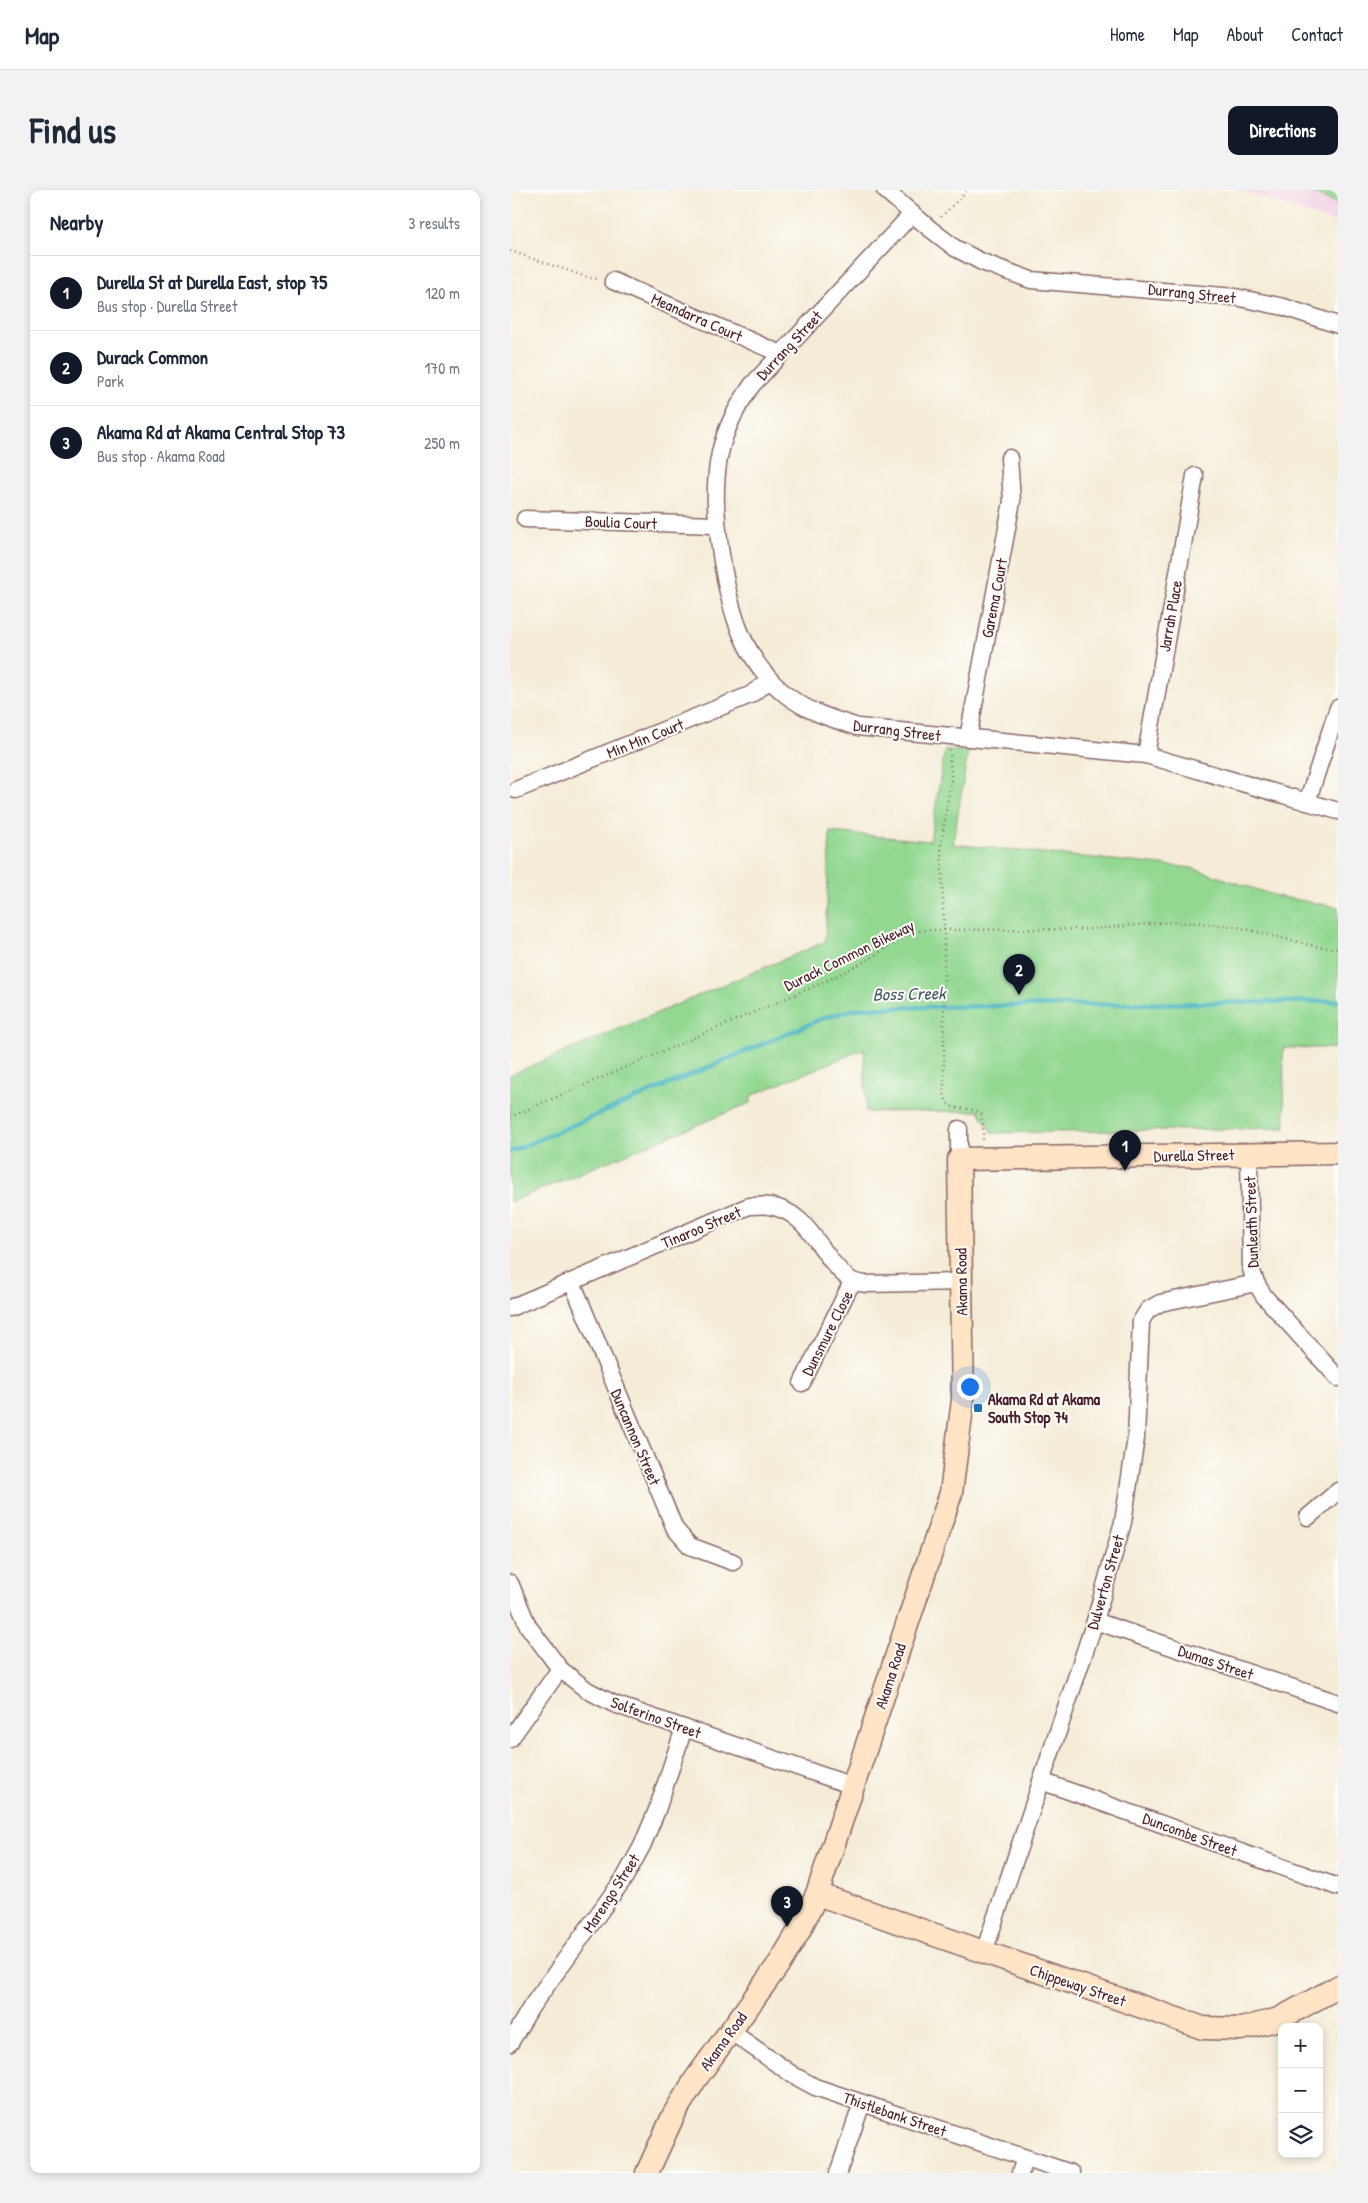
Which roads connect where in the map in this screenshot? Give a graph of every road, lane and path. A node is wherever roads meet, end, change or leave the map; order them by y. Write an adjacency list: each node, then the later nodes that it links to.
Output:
1 (885, 190): 3 (street, Durrang Street)
2 (968, 190): 4 (path)
3 (912, 214): 4 (street, Durrang Street); 8 (street, Durrang Street)
4 (929, 228): 7 (street, Durrang Street)
5 (510, 251): 6 (path)
6 (613, 281): 8 (street, Meandarra Court)
7 (1338, 325)
8 (781, 354): 12 (street, Durrang Street)
9 (1009, 458): 16 (street, Garema Court)
10 (1195, 476): 17 (street, Jarrah Place)
11 (524, 519): 12 (street, Boulia Court)
12 (717, 524): 13 (street, Durrang Street)
13 (770, 680): 15 (street, Durrang Street); 18 (street, Min Min Court)
14 (1338, 708): 19 (street)
15 (950, 736): 16 (street, Durrang Street); 21 (path)
16 (968, 738): 17 (street, Durrang Street)
17 (1146, 755): 19 (street, Durrang Street)
18 (516, 790)
19 (1307, 802): 20 (street, Durrang Street)
20 (1338, 811)
21 (944, 929): 22 (path, Durack Common Bikeway); 23 (path, Durack Common Bikeway); 25 (path)
22 (1338, 949)
23 (510, 1117)
24 (960, 1129): 28 (street, Akama Road)
25 (983, 1140)
26 (1338, 1153): 27 (street, Durella Street)
27 (1249, 1154): 28 (street, Durella Street); 32 (street, Dunleath Street)
28 (959, 1159): 31 (street, Akama Road)
29 (572, 1282): 30 (street, Tinaroo Street); 33 (street, Tinaroo Street); 38 (street, Duncannon Street)
30 (852, 1282): 31 (street); 35 (street, Dunsmure Close)
31 (961, 1282): 46 (street, Akama Road)
32 (1256, 1283): 34 (street, Dunleath Street); 40 (street, Dulverton Street)
33 (510, 1308)
34 (1338, 1378)
35 (802, 1383)
36 (1338, 1492): 37 (street)
37 (1308, 1518)
38 (733, 1562)
39 (510, 1582): 41 (street, Solferino Street)
40 (1095, 1621): 42 (street, Dumas Street); 45 (street, Dulverton Street)
41 (560, 1668): 43 (street, Solferino Street); 44 (street)
42 (1338, 1703)
43 (684, 1728): 46 (street, Solferino Street); 52 (street, Marengo Street)
44 (510, 1739)
45 (1041, 1781): 47 (street, Duncombe Street); 49 (street, Dulverton Street)
46 (853, 1786): 48 (street, Akama Road)
47 (1338, 1887)
48 (817, 1894): 49 (street, Chippeway Street); 51 (street, Akama Road)
49 (984, 1952): 50 (street, Chippeway Street)
50 (1338, 1987)
51 (730, 2032): 53 (street, Thistlebank Street); 55 (street, Akama Road)
52 (510, 2043)
53 (862, 2103): 54 (street, Thistlebank Street); 56 (street)
54 (1023, 2166): 57 (street, Thistlebank Street)
55 (647, 2173)
56 (838, 2173)
57 (1071, 2173)

